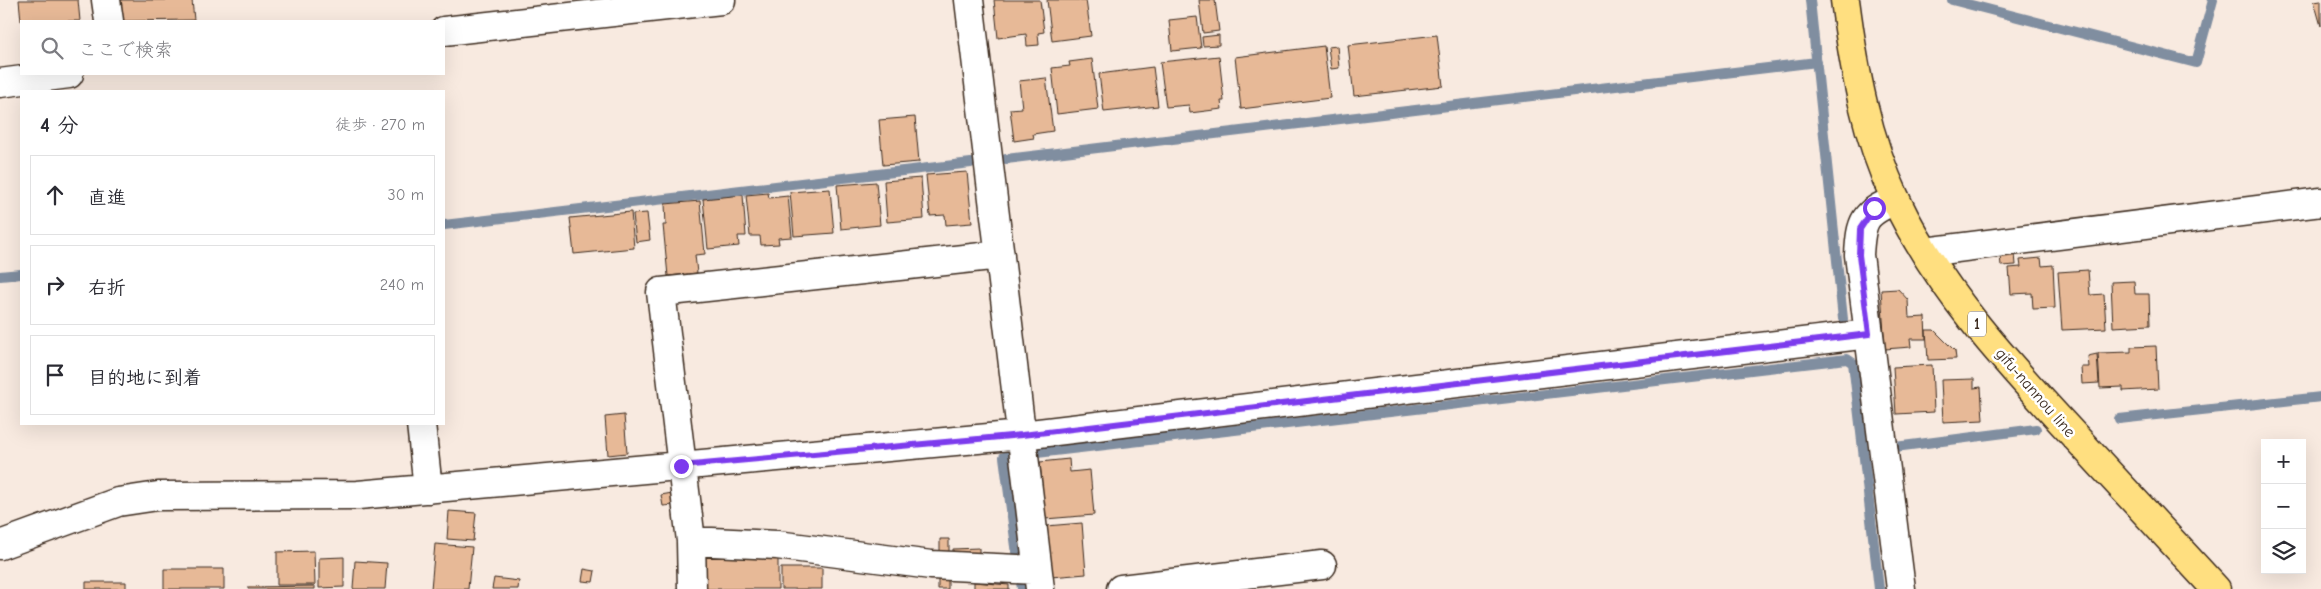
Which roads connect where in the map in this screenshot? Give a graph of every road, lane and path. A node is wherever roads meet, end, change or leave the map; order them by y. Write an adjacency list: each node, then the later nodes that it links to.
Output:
1 (106, 0): 5 (street)
2 (722, 0): 6 (street)
3 (969, 0): 12 (street)
4 (1845, 0): 9 (main road, gifu-nannou line / 1)
5 (109, 20)
6 (445, 31)
7 (61, 75): 8 (street)
8 (0, 83)
9 (1896, 200): 11 (main road, gifu-nannou line / 1); 13 (street)
10 (2321, 202): 11 (street)
11 (1925, 252): 25 (main road, gifu-nannou line / 1)
12 (1000, 254): 15 (street); 16 (street)
13 (1869, 334): 15 (street); 24 (street)
14 (421, 425): 17 (street)
15 (1022, 435): 16 (street); 21 (street)
16 (681, 466): 17 (street); 18 (street)
17 (428, 488): 19 (street)
18 (691, 541): 21 (street); 22 (street)
19 (0, 544)
20 (1322, 566): 23 (street)
21 (1039, 580)
22 (692, 589)
23 (1121, 589)
24 (1901, 589)
25 (2216, 589)

